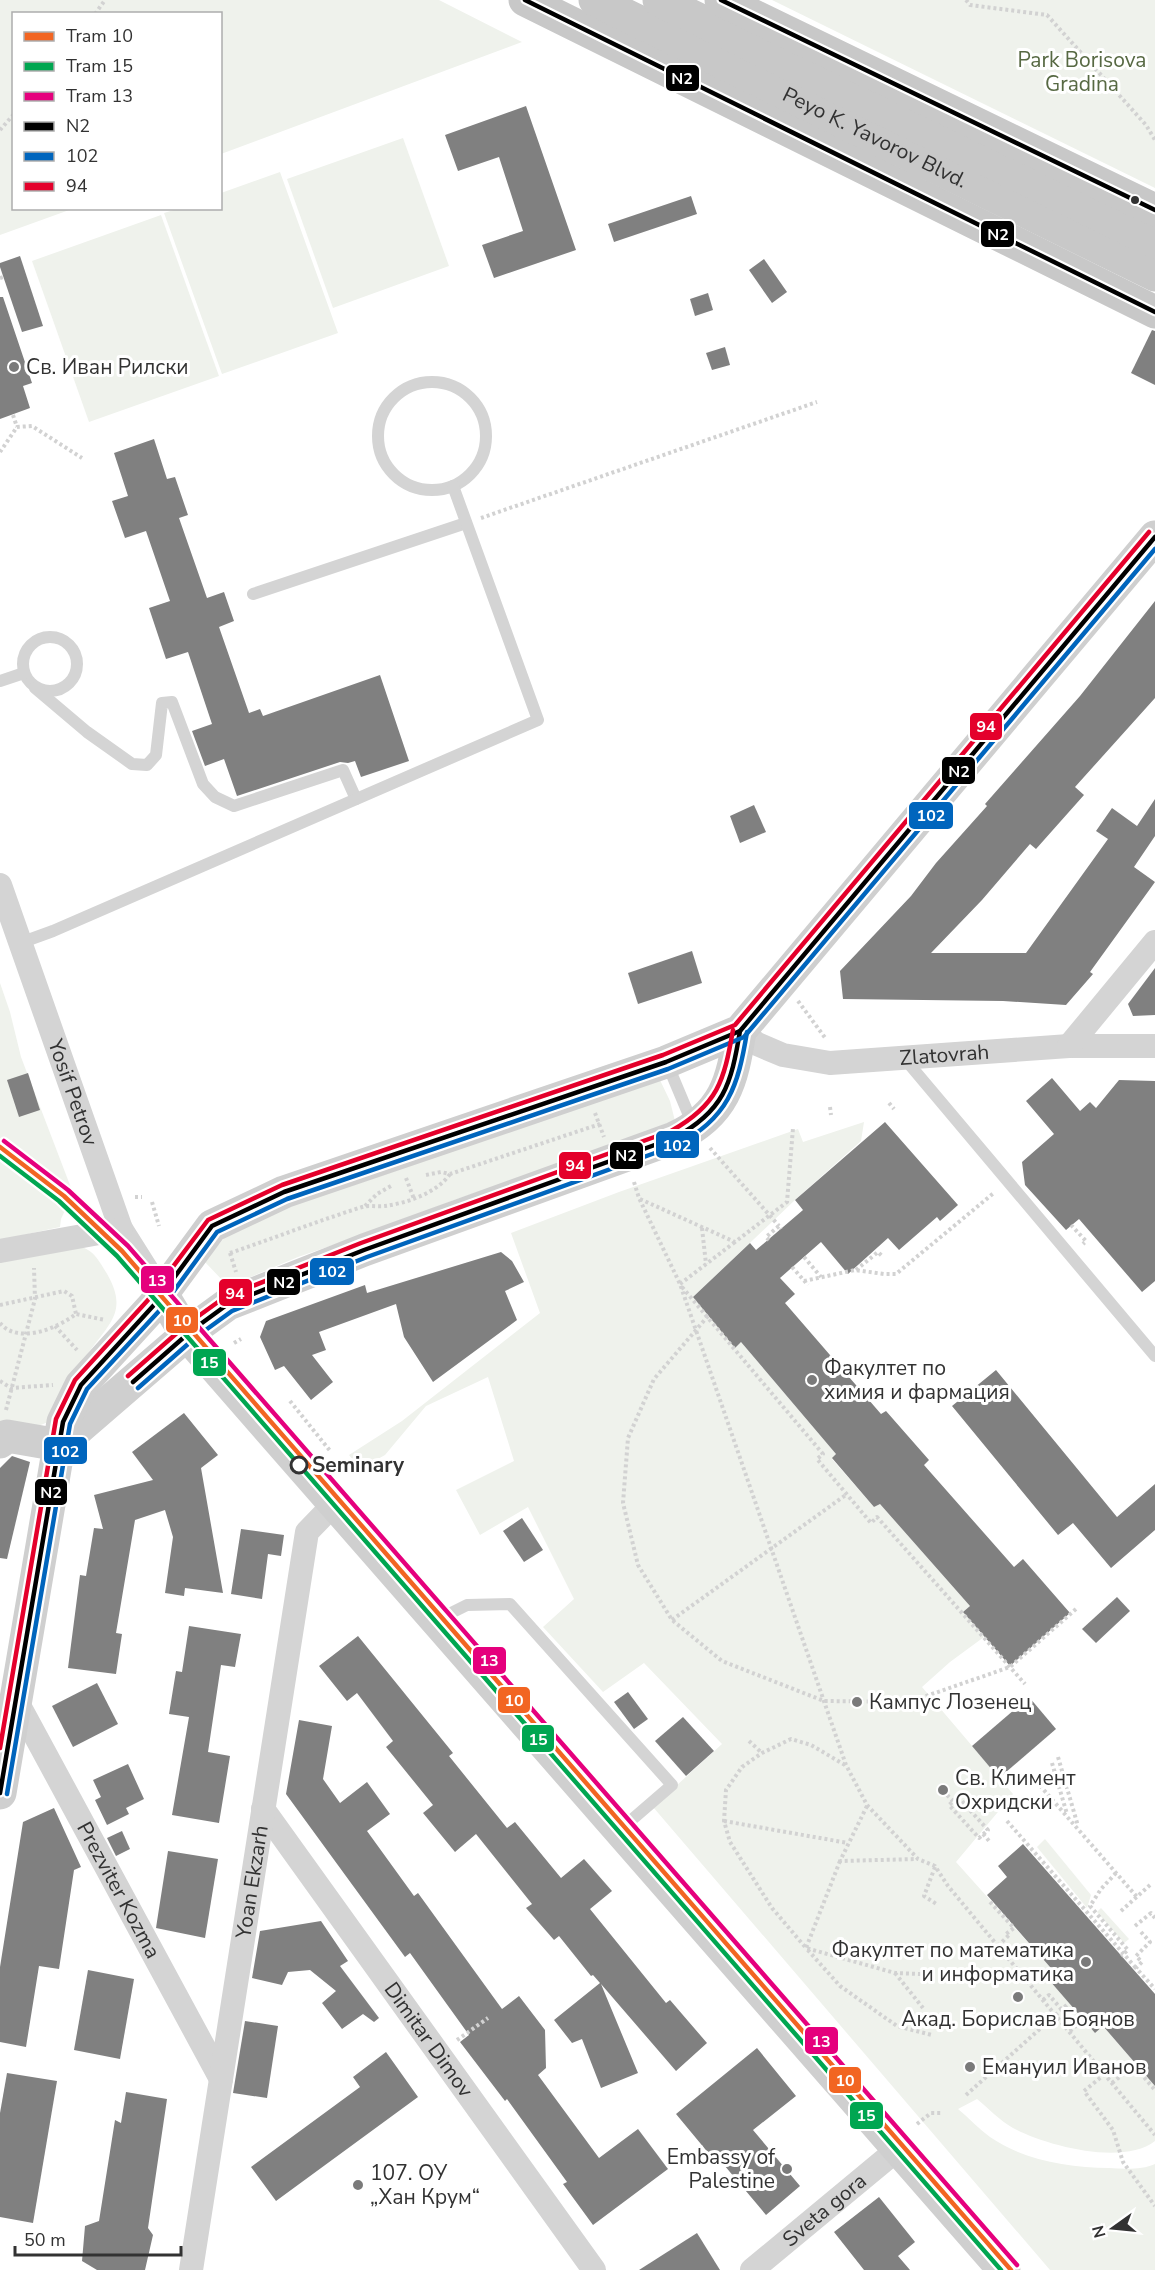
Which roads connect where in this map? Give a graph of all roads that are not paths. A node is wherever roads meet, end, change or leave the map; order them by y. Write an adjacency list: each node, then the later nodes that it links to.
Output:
1 (525, 0): 6 (main road)
2 (542, 0): 6 (main road)
3 (596, 0): 7 (main road, Peyo K. Yavorov Blvd.)
4 (659, 0): 7 (main road, Peyo K. Yavorov Blvd.)
5 (721, 0): 8 (main road)
6 (641, 58): 11 (main road)
7 (982, 174): 9 (main road, Peyo K. Yavorov Blvd.); 10 (main road, Peyo K. Yavorov Blvd.)
8 (1155, 210)
9 (1155, 242)
10 (1155, 275)
11 (1155, 312)
12 (453, 486): 12 (lane); 13 (lane)
13 (466, 523): 15 (lane); 19 (lane)
14 (1155, 537): 23 (street)
15 (253, 594)
16 (24, 673): 17 (lane); 18 (lane); 18 (lane)
17 (0, 681)
18 (35, 688): 19 (lane)
19 (356, 799): 22 (lane)
20 (0, 885): 22 (street, Yosif Petrov)
21 (1155, 942): 24 (street)
22 (20, 943): 29 (street, Yosif Petrov)
23 (740, 1031): 26 (street, Zlatovrah); 27 (street); 28 (street)
24 (1069, 1046): 25 (street, Zlatovrah); 26 (street, Zlatovrah)
25 (1155, 1046)
26 (903, 1058): 33 (lane)
27 (666, 1062): 28 (lane); 31 (street)
28 (704, 1140): 32 (street)
29 (122, 1229): 30 (street); 31 (street, Yosif Petrov)
30 (0, 1251)
31 (162, 1294): 32 (street); 35 (street)
32 (186, 1335): 35 (street); 36 (street)
33 (1155, 1356)
34 (2, 1430): 35 (street)
35 (60, 1445): 38 (street)
36 (334, 1504): 37 (street); 40 (street, Yoan Ekzarh)
37 (436, 1621): 41 (street); 41 (lane)
38 (16, 1700): 39 (street); 42 (street, Prezviter Kozma)
39 (0, 1793)
40 (263, 1809): 42 (street, Yoan Ekzarh); 45 (street, Dimitar Dimov)
41 (620, 1830): 43 (street)
42 (221, 2079): 44 (street, Yoan Ekzarh)
43 (908, 2136): 46 (street, Sveta gora); 47 (street)
44 (191, 2270)
45 (594, 2270)
46 (752, 2270)
47 (1004, 2270)

